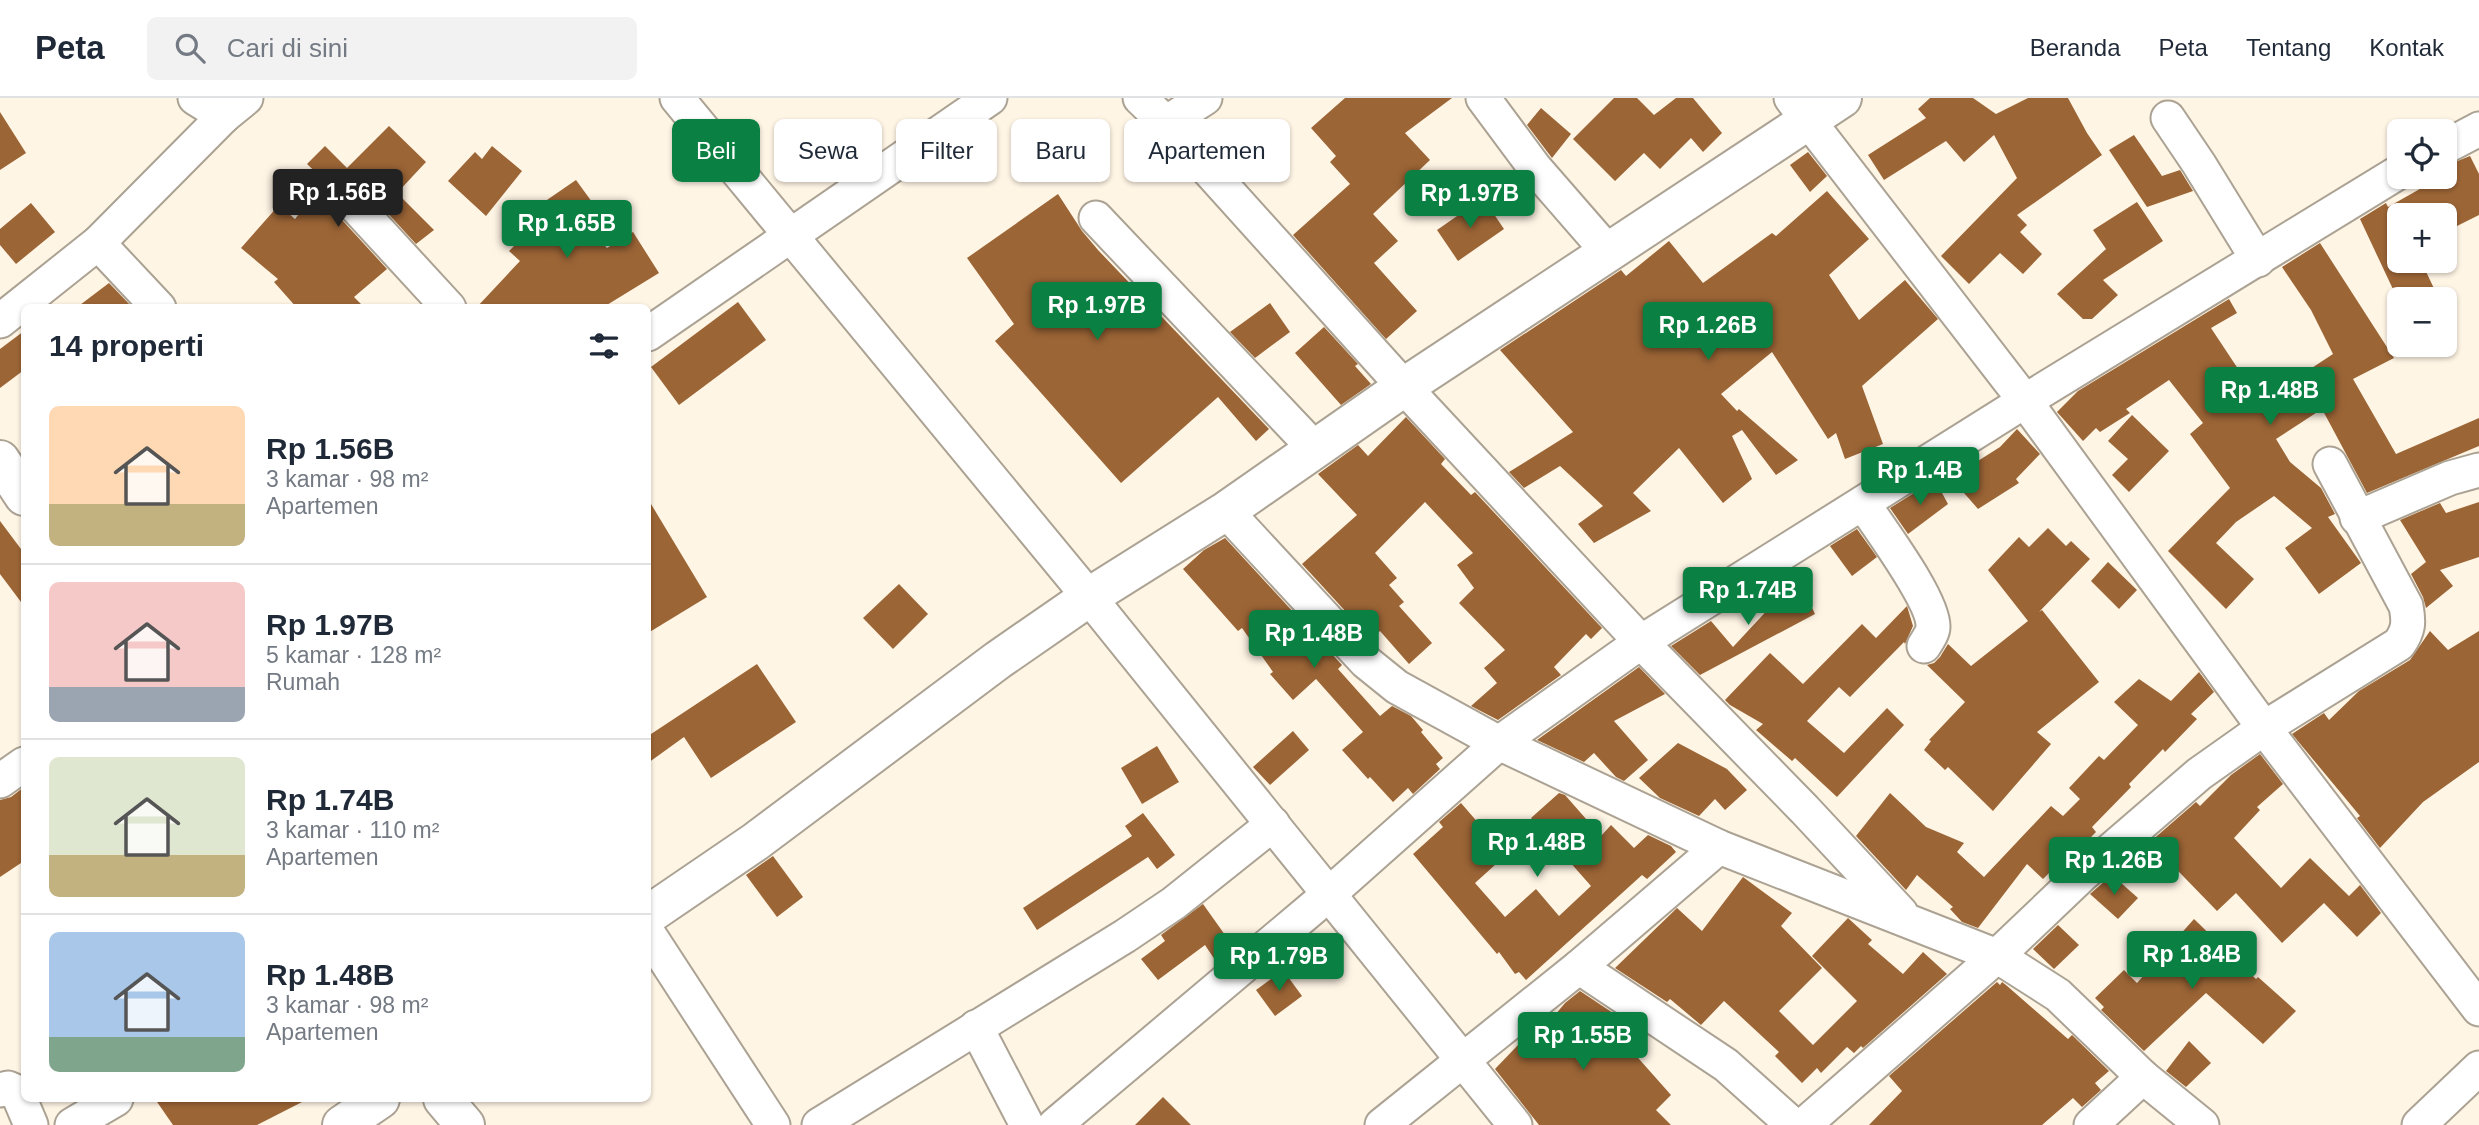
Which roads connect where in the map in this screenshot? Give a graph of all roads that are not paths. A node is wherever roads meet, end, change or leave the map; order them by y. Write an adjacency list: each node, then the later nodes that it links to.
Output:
1 (195, 98): 8 (street)
2 (677, 98): 19 (street)
3 (990, 98): 19 (street)
4 (1140, 98): 11 (street)
5 (1205, 98): 12 (street)
6 (1483, 98): 21 (street)
7 (1842, 98): 9 (main road)
8 (235, 107): 20 (street)
9 (1799, 109): 21 (main road); 30 (street)
10 (2168, 118): 22 (street)
11 (1163, 119)
12 (1173, 119)
13 (2479, 128): 14 (street)
14 (2457, 140)
15 (2387, 179): 22 (street)
16 (1220, 182): 29 (street)
17 (347, 197): 26 (street)
18 (1096, 218): 31 (street)
19 (791, 235): 28 (street); 39 (street)
20 (98, 243): 24 (street); 25 (street)
21 (1609, 253): 29 (main road)
22 (2258, 260): 30 (street)
23 (21, 304): 27 (street)
24 (21, 304)
25 (155, 304)
26 (445, 304)
27 (0, 321)
28 (651, 332)
29 (1404, 387): 31 (main road); 40 (street)
30 (2025, 401): 36 (street); 42 (street)
31 (1315, 450): 37 (main road)
32 (0, 460): 35 (main road)
33 (2330, 464): 38 (street)
34 (2479, 470): 38 (street)
35 (21, 492)
36 (1863, 503): 40 (street); 41 (street)
37 (1226, 511): 39 (main road); 43 (street)
38 (2357, 518): 42 (street)
39 (1089, 597): 46 (street); 49 (main road)
40 (1641, 642): 43 (street); 50 (street)
41 (1924, 646)
42 (2264, 728): 52 (street); 54 (street)
43 (1499, 743): 47 (street); 48 (street)
44 (21, 766): 45 (street)
45 (0, 781)
46 (1273, 824): 48 (street); 55 (street)
47 (1719, 847): 50 (street); 53 (street)
48 (1328, 895): 56 (street); 72 (street)
49 (651, 913)
50 (1908, 920): 52 (street)
51 (651, 938): 69 (street)
52 (1997, 956): 58 (street); 76 (street)
53 (1580, 967): 56 (street); 75 (street)
54 (2479, 1009)
55 (976, 1027): 70 (street); 71 (street)
56 (1462, 1059): 73 (street); 74 (street)
57 (2479, 1068): 79 (street)
58 (2143, 1077): 77 (street); 78 (street)
59 (0, 1090): 60 (street)
60 (21, 1101)
61 (21, 1102): 65 (street)
62 (111, 1102): 66 (street)
63 (376, 1102): 67 (main road)
64 (446, 1102): 68 (main road)
65 (31, 1125)
66 (72, 1125)
67 (342, 1125)
68 (465, 1125)
69 (773, 1125)
70 (819, 1125)
71 (1027, 1125)
72 (1055, 1125)
73 (1382, 1125)
74 (1515, 1125)
75 (1793, 1125)
76 (1804, 1125)
77 (2091, 1125)
78 (2202, 1125)
79 (2419, 1125)

